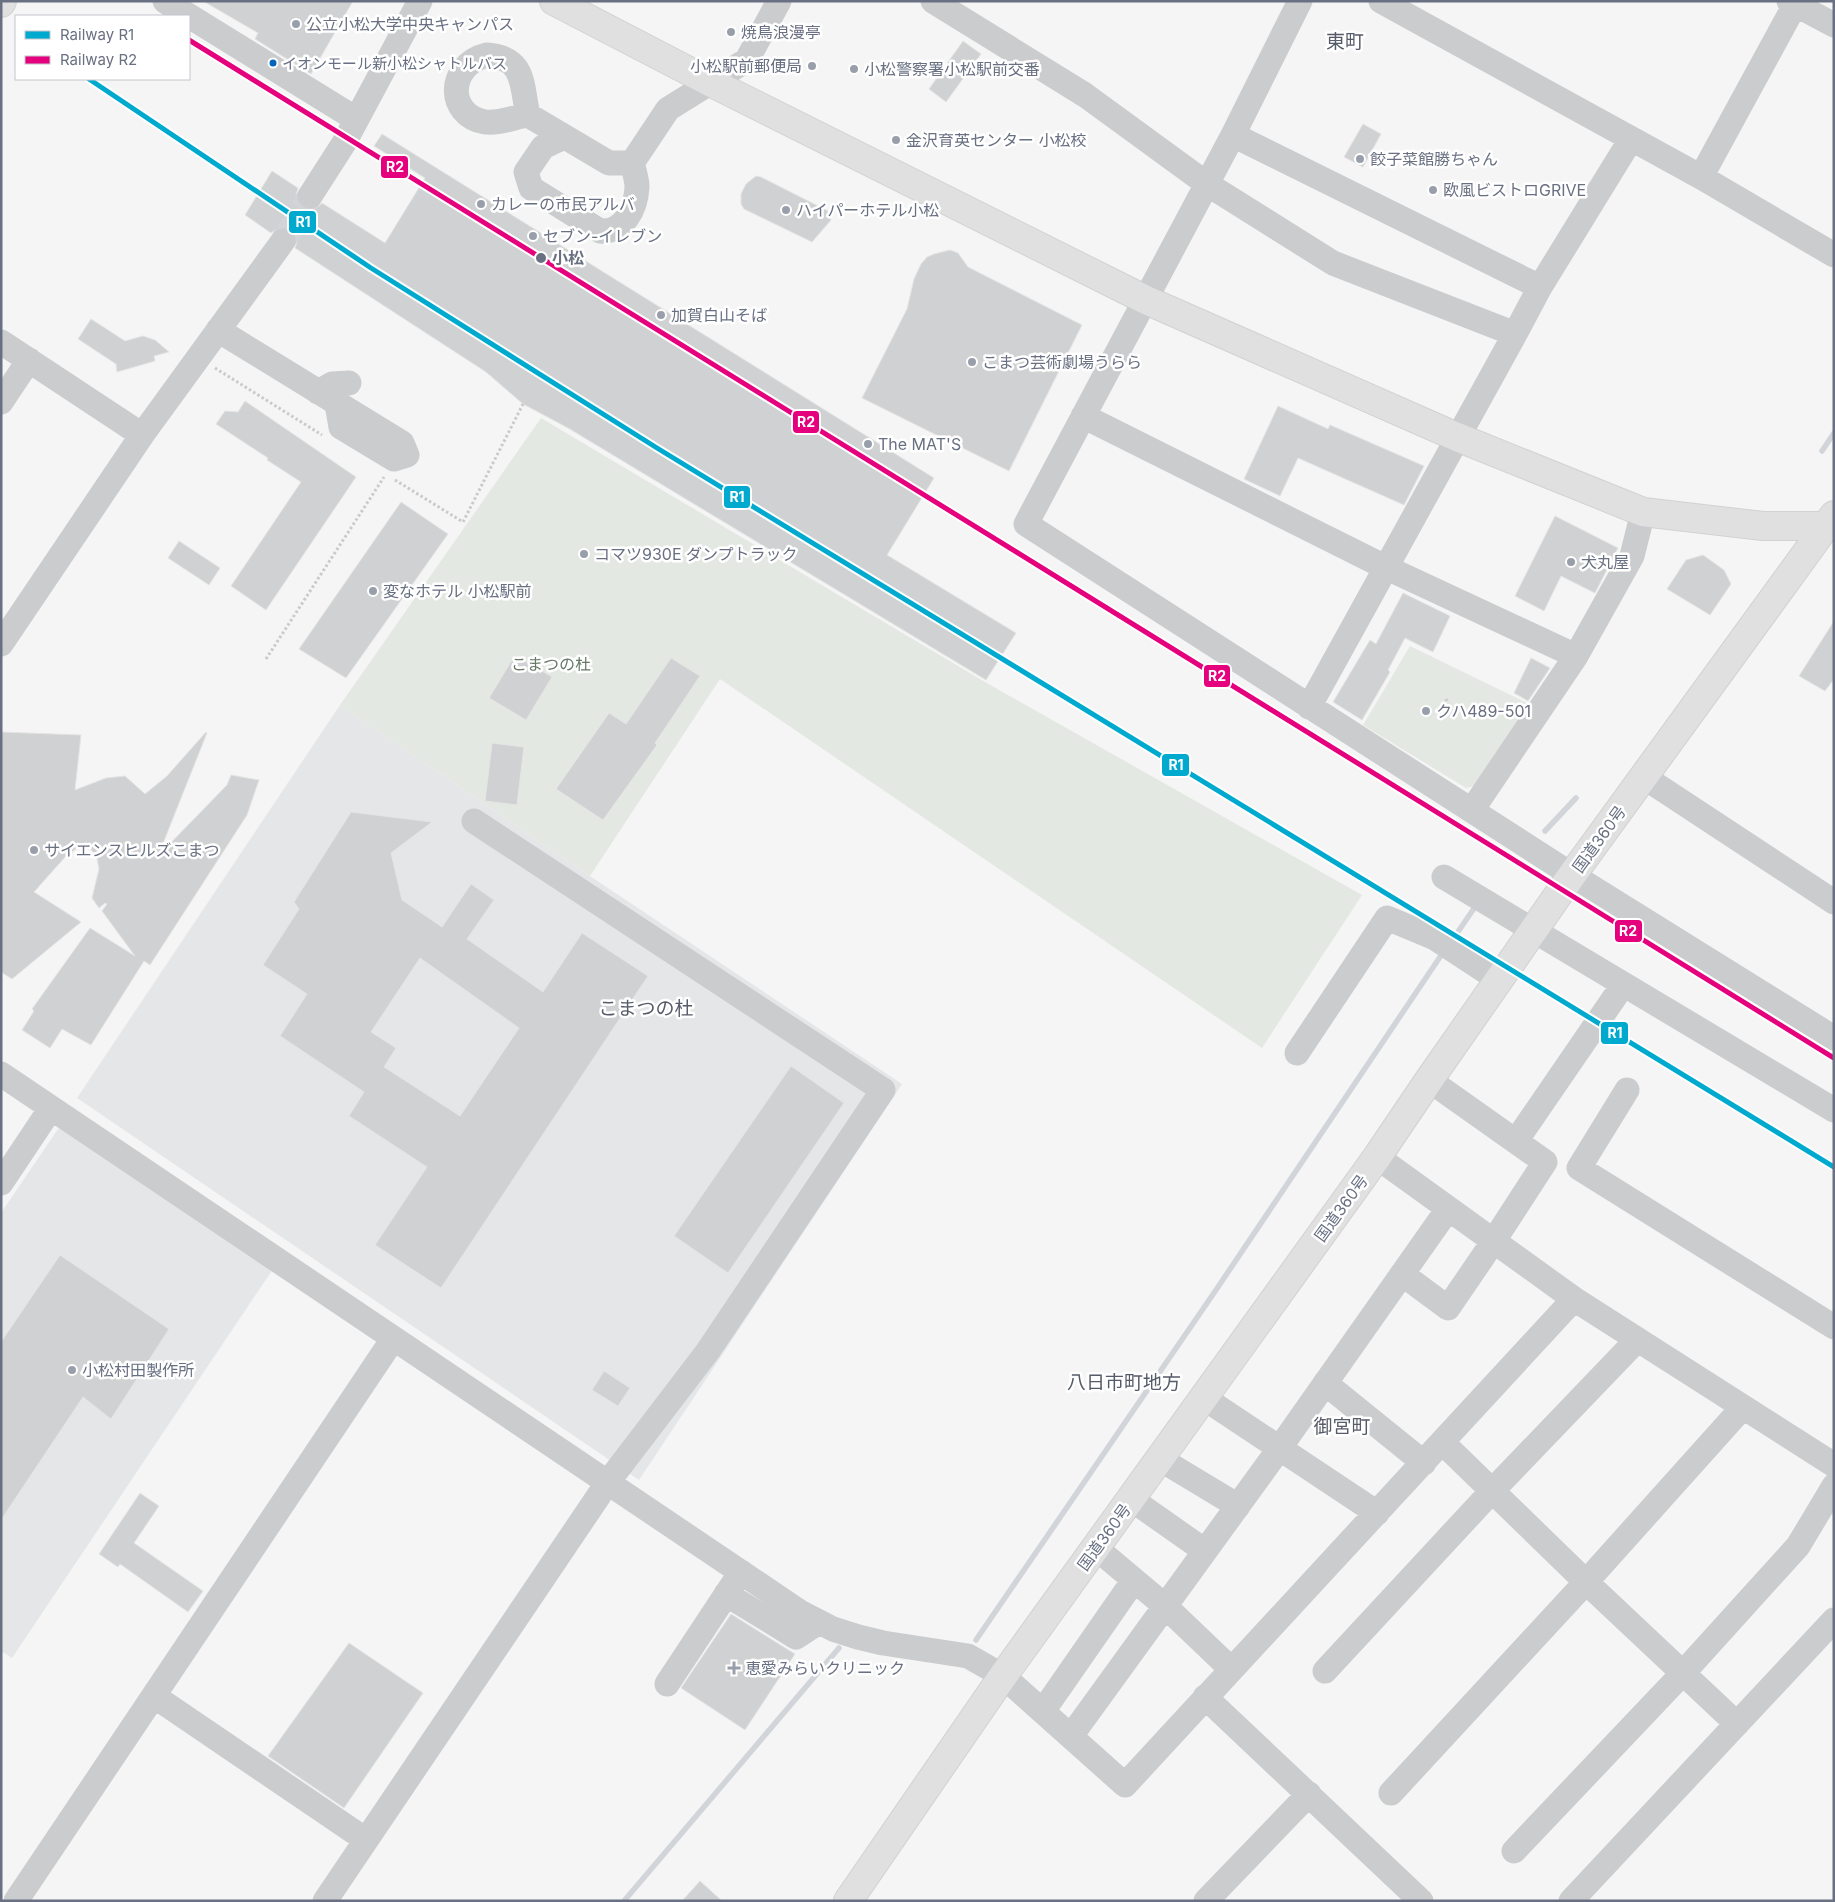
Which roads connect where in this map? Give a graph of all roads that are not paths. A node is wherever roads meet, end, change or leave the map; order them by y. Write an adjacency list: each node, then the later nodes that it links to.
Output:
1 (165, 1): 9 (street)
2 (420, 1): 14 (street)
3 (554, 1): 12 (main road)
4 (780, 1): 12 (street)
5 (932, 1): 20 (street)
6 (1300, 1): 15 (street)
7 (1381, 1): 17 (street)
8 (1794, 2): 11 (street); 19 (street)
9 (188, 15)
10 (190, 16): 14 (street)
11 (1834, 25)
12 (710, 82): 18 (street); 25 (main road)
13 (528, 115): 16 (street)
14 (356, 119): 21 (street)
15 (1233, 135): 20 (street); 24 (street)
16 (564, 137): 18 (street); 18 (street)
17 (1631, 139): 19 (street); 24 (street)
18 (632, 163)
19 (1701, 177): 23 (street)
20 (1207, 184): 25 (street); 27 (street)
21 (310, 196)
22 (283, 240): 26 (street)
23 (1830, 245)
24 (1540, 287): 27 (street)
25 (1146, 300): 32 (street); 34 (main road)
26 (218, 330): 30 (street); 33 (street)
27 (1516, 334): 34 (street)
28 (1, 342): 29 (street)
29 (29, 360): 31 (street); 33 (street)
30 (335, 393)
31 (1, 402)
32 (1083, 416): 37 (street); 40 (street)
33 (142, 435): 38 (street)
34 (1458, 437): 35 (main road); 37 (street)
35 (1643, 512): 36 (main road); 39 (street)
36 (1831, 524): 41 (main road, 国道360号)
37 (1387, 568): 39 (street); 40 (street)
38 (1, 644)
39 (1576, 656): 42 (street)
40 (1309, 707): 42 (street)
41 (1644, 777): 44 (main road, 国道360号); 46 (street)
42 (1472, 810): 44 (street)
43 (474, 821): 75 (street)
44 (1572, 875): 47 (main road, 国道360号); 50 (street)
45 (1444, 877): 47 (street)
46 (1834, 902)
47 (1534, 931): 48 (main road, 国道360号); 49 (street)
48 (1499, 980): 51 (street); 53 (main road, 国道360号)
49 (1624, 985): 56 (street); 57 (street)
50 (1834, 1038)
51 (1297, 1054)
52 (1, 1074): 55 (street)
53 (1429, 1080): 57 (street); 58 (main road, 国道360号)
54 (1627, 1090): 64 (street)
55 (51, 1108): 59 (street); 65 (street)
56 (1834, 1110)
57 (1516, 1142): 61 (street)
58 (1377, 1158): 60 (street); 68 (main road, 国道360号)
59 (1, 1183)
60 (1448, 1210): 61 (street); 62 (street)
61 (1493, 1242): 62 (street); 63 (street)
62 (1402, 1274): 67 (street)
63 (1574, 1299): 66 (street); 70 (street)
64 (1834, 1327)
65 (393, 1339): 75 (street); 95 (street)
66 (1637, 1340): 69 (street); 77 (street)
67 (1325, 1384): 71 (street); 73 (street)
68 (1204, 1398): 71 (street); 72 (main road, 国道360号)
69 (1743, 1407): 74 (street); 85 (street)
70 (1443, 1443): 73 (street); 77 (street)
71 (1279, 1449): 79 (street); 80 (street)
72 (1160, 1459): 78 (main road, 国道360号); 79 (street)
73 (1424, 1463): 80 (street)
74 (1834, 1465)
75 (608, 1482): 83 (street); 102 (street)
76 (1834, 1486): 92 (street)
77 (1492, 1491): 85 (street); 91 (street)
78 (1131, 1499): 81 (main road, 国道360号); 82 (street)
79 (1238, 1506): 82 (street)
80 (1377, 1513): 90 (street)
81 (1096, 1548): 84 (street); 93 (main road, 国道360号)
82 (1205, 1551): 87 (street)
83 (741, 1572): 86 (street); 89 (street)
84 (1134, 1580): 87 (street); 97 (street)
85 (1586, 1582): 92 (street); 100 (street)
86 (726, 1594): 89 (street); 94 (street)
87 (1165, 1606): 90 (street); 99 (street)
88 (1834, 1620): 98 (street)
89 (820, 1622): 93 (street)
90 (1231, 1670): 96 (street)
91 (1325, 1671)
92 (1683, 1673): 98 (street); 103 (street)
93 (1003, 1676): 97 (street); 106 (main road, 国道360号)
94 (667, 1684)
95 (154, 1696): 102 (street); 104 (street)
96 (1205, 1698): 99 (street); 101 (street)
97 (1042, 1711): 99 (street)
98 (1737, 1724): 109 (street)
99 (1071, 1736)
100 (1390, 1793)
101 (1309, 1794): 107 (street); 108 (street)
102 (366, 1840): 105 (street)
103 (1514, 1851)
104 (16, 1901)
105 (325, 1901)
106 (848, 1901)
107 (1206, 1901)
108 (1421, 1901)
109 (1571, 1901)

